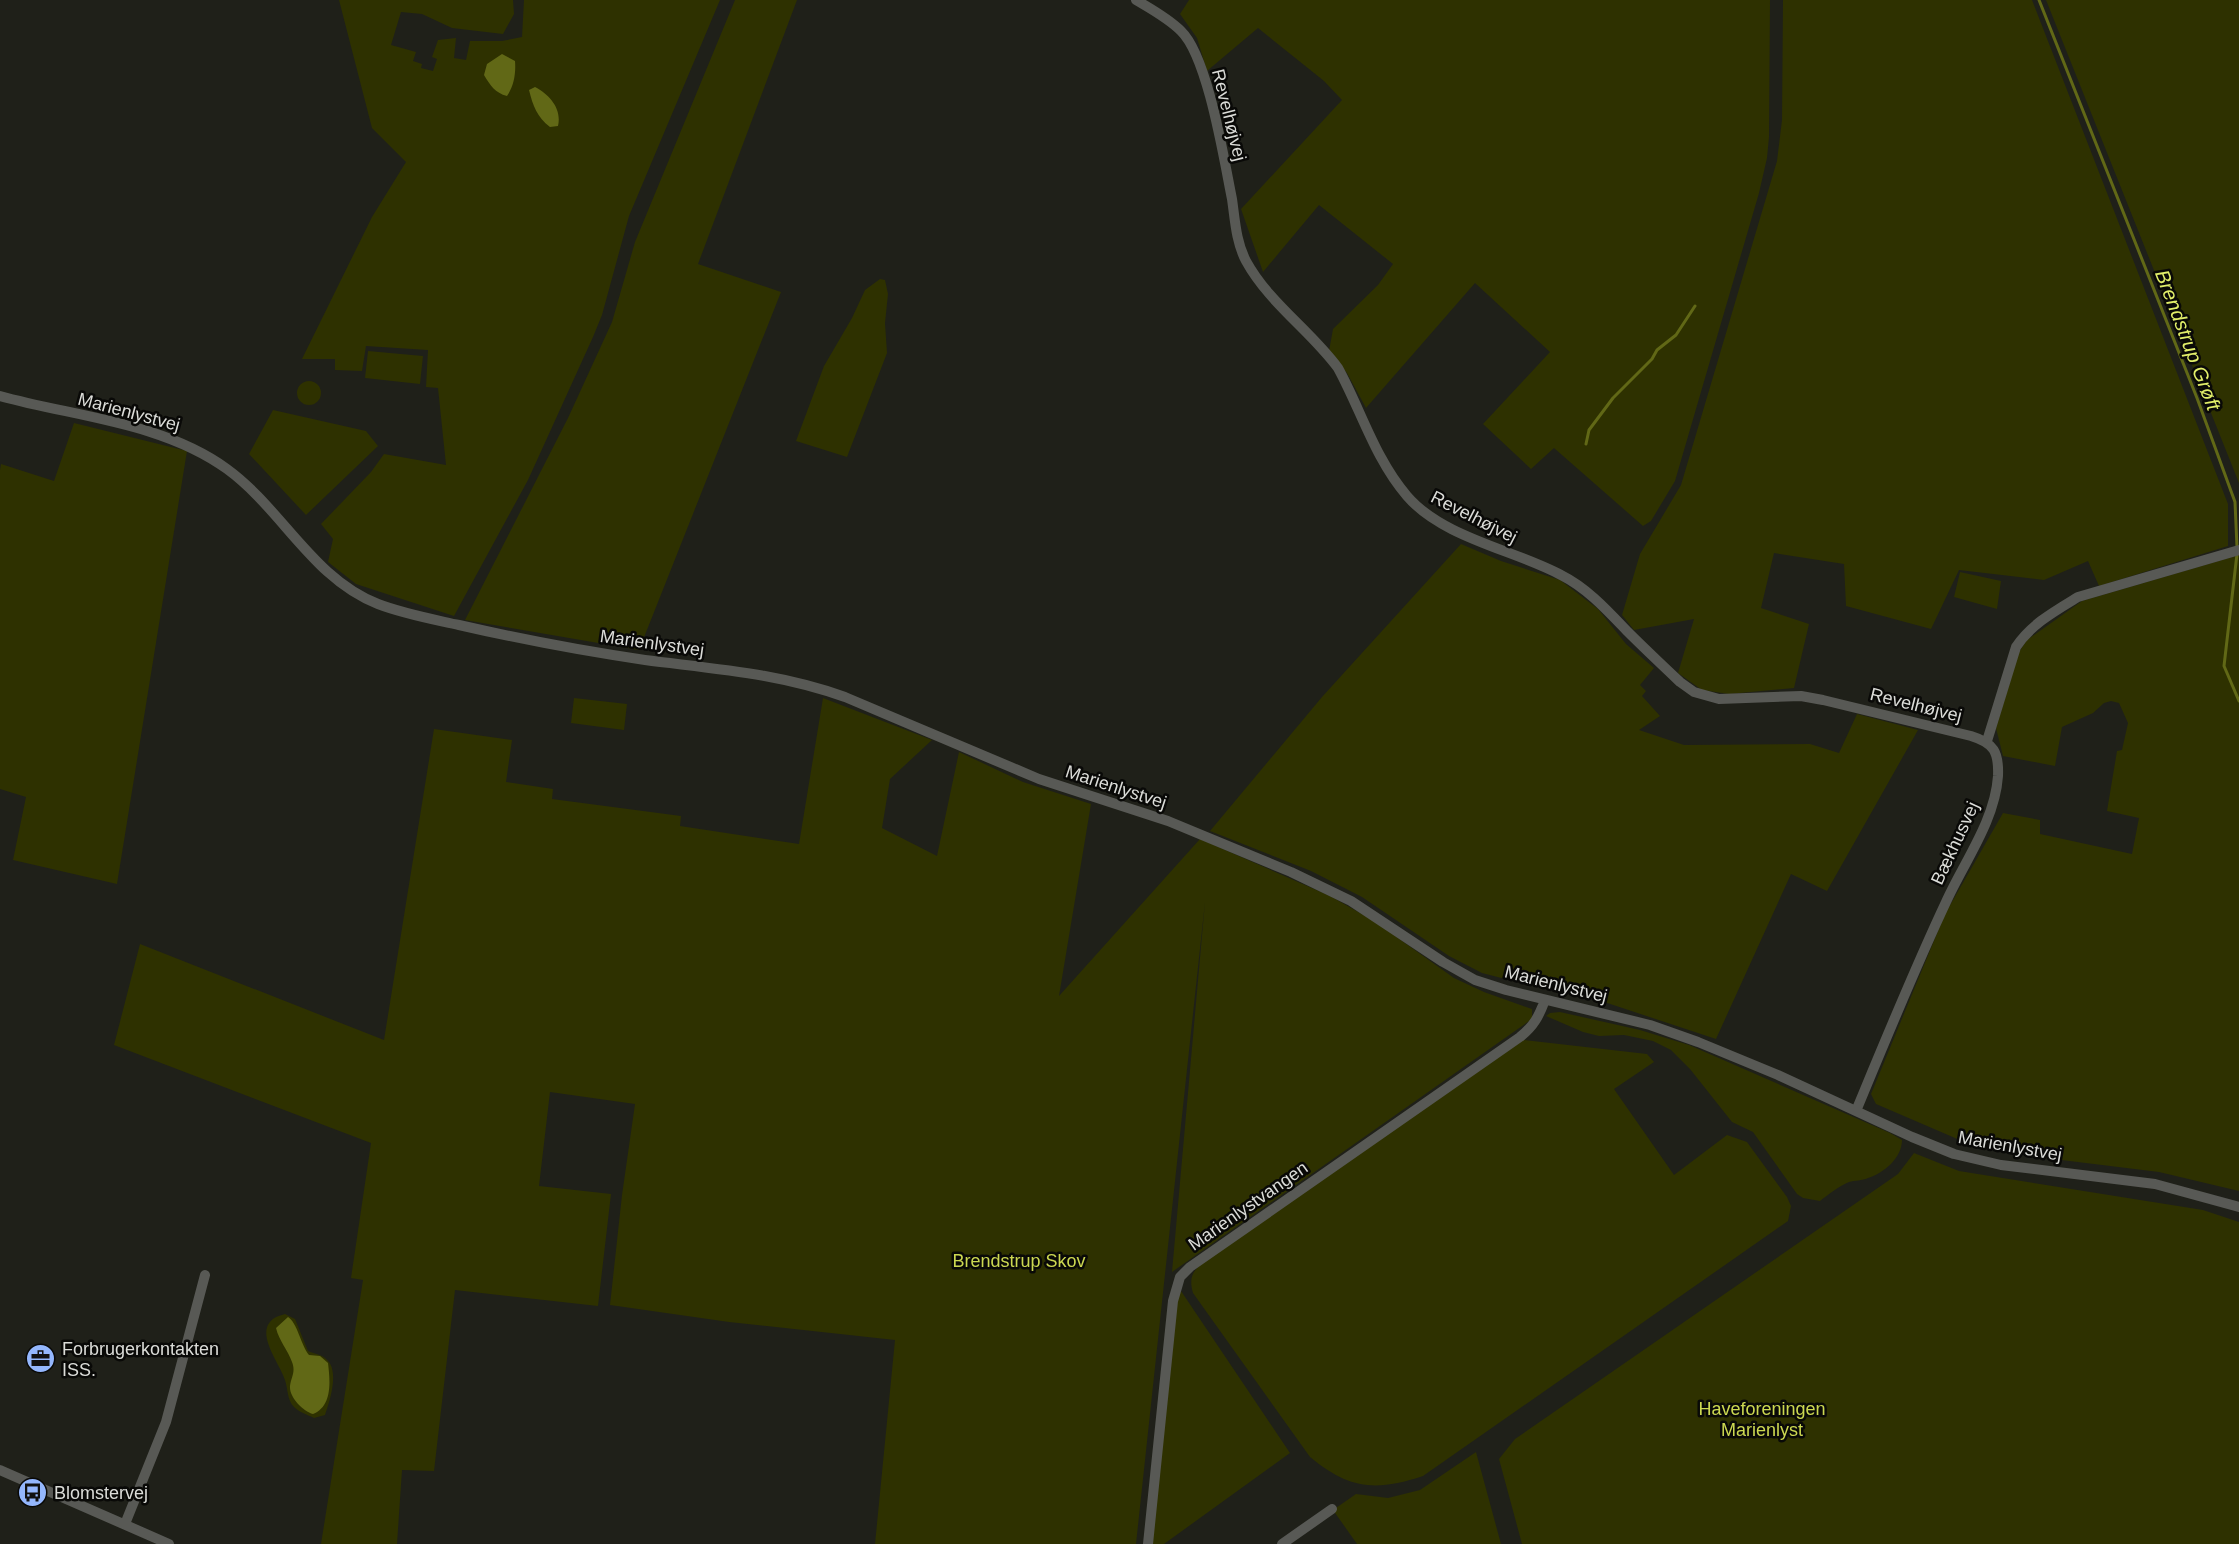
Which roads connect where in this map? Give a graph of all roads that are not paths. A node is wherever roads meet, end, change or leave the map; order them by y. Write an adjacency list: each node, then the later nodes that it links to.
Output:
1 (1136, 0): 4 (street, Revelhøjvej)
2 (0, 396): 5 (street, Marienlystvej)
3 (2239, 550): 4 (street)
4 (1986, 741): 6 (street, Bækhusvej)
5 (1545, 1000): 6 (street, Marienlystvej); 13 (street, Marienlystvangen)
6 (1856, 1111): 7 (street, Marienlystvej)
7 (2239, 1207)
8 (205, 1275): 11 (street)
9 (0, 1470): 11 (street)
10 (1332, 1509): 14 (street)
11 (125, 1524): 12 (street)
12 (169, 1544)
13 (1148, 1544)
14 (1282, 1544)

